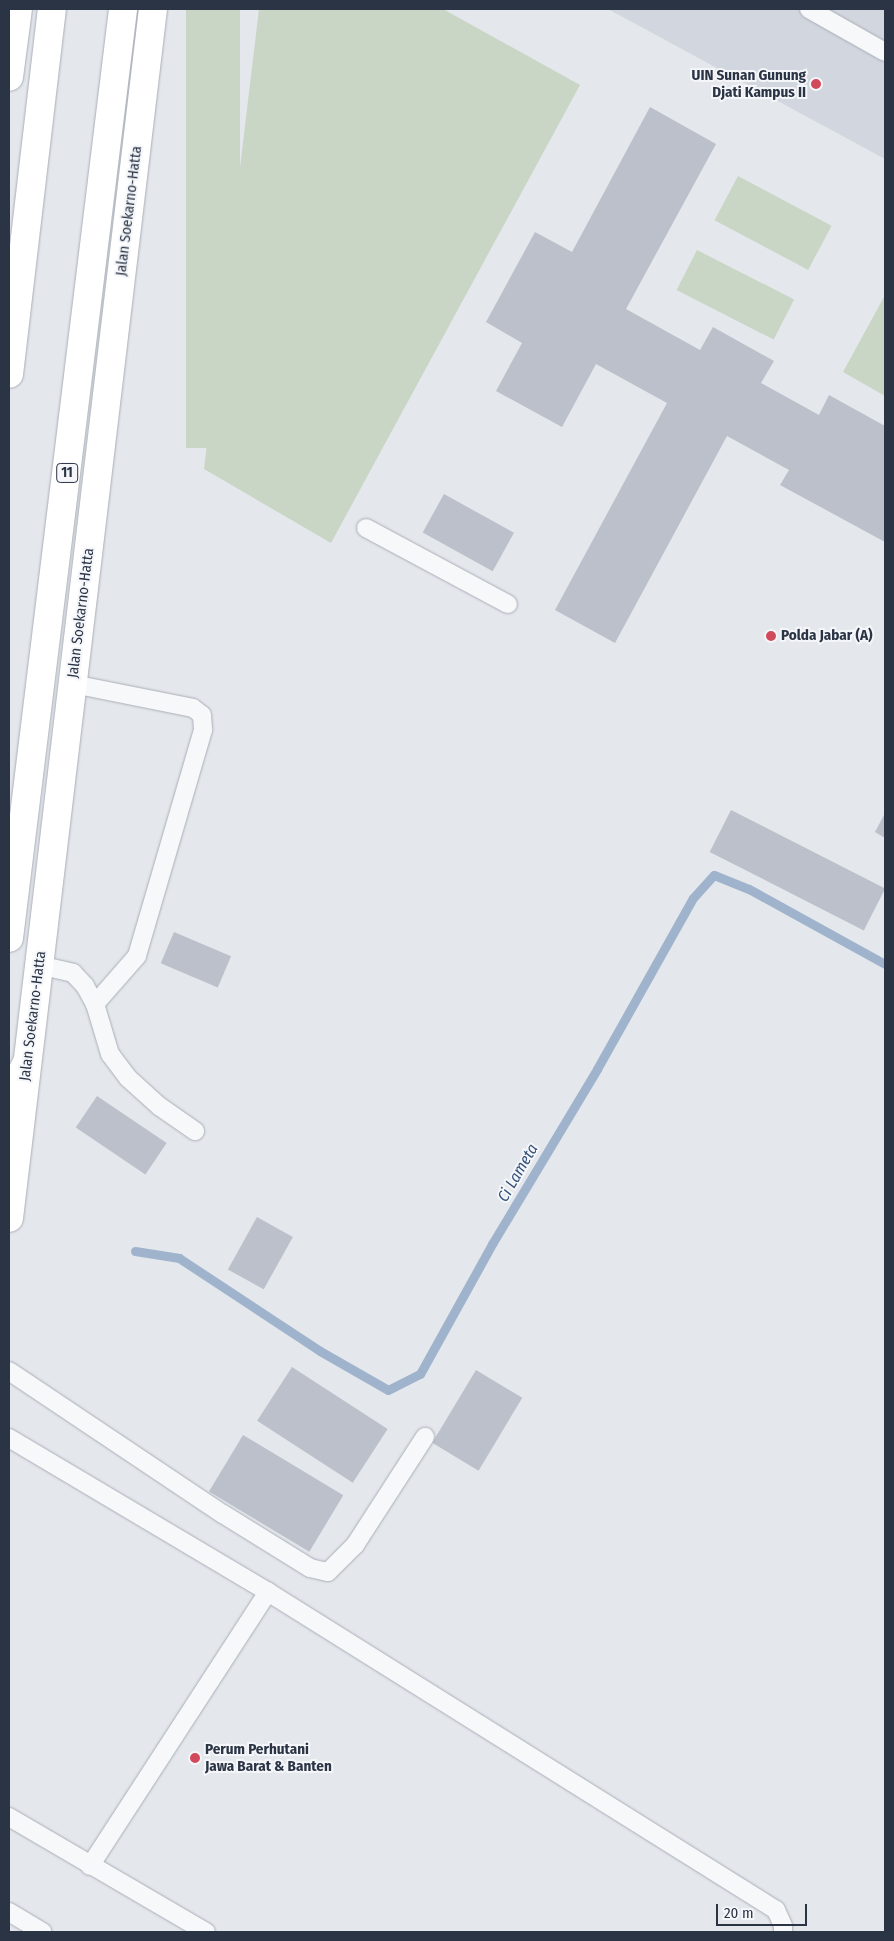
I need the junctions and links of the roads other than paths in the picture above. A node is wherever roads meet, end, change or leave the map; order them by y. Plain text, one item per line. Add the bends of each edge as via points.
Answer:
1 (18, 9) edge
2 (52, 9) edge
3 (123, 9) edge
4 (153, 9) edge
5 (809, 9) edge
6 (885, 52) edge
7 (9, 78) edge
8 (9, 374) edge
9 (366, 528) dead end
10 (508, 604) dead end
11 (73, 684) junction
12 (9, 938) edge
13 (39, 965) junction
14 (95, 1004) junction
15 (27, 1062) junction
16 (9, 1098) edge
17 (196, 1131) dead end
18 (9, 1218) edge
19 (9, 1371) edge
20 (424, 1437) dead end
21 (9, 1438) edge
22 (268, 1592) junction
23 (9, 1817) edge
24 (90, 1866) junction
25 (9, 1912) edge
26 (42, 1932) edge
27 (206, 1932) edge
28 (783, 1932) edge

1 - 7 main road
2 - 8 main road
3 - 12 main road, Jalan Soekarno-Hatta / 11
4 - 11 main road, Jalan Soekarno-Hatta
5 - 6 lane
9 - 10 lane
11 - 13 main road, Jalan Soekarno-Hatta
11 - 14 lane via 193,708 202,715 203,730 137,956
13 - 14 lane via 73,973
13 - 15 main road, Jalan Soekarno-Hatta
14 - 17 lane via 110,1054 128,1078 159,1106
15 - 16 main road
15 - 18 main road, Jalan Soekarno-Hatta
19 - 20 lane via 231,1519 310,1568 328,1572 356,1545
21 - 22 lane
22 - 24 lane
22 - 28 lane via 776,1910
23 - 24 lane
24 - 27 lane
25 - 26 lane

